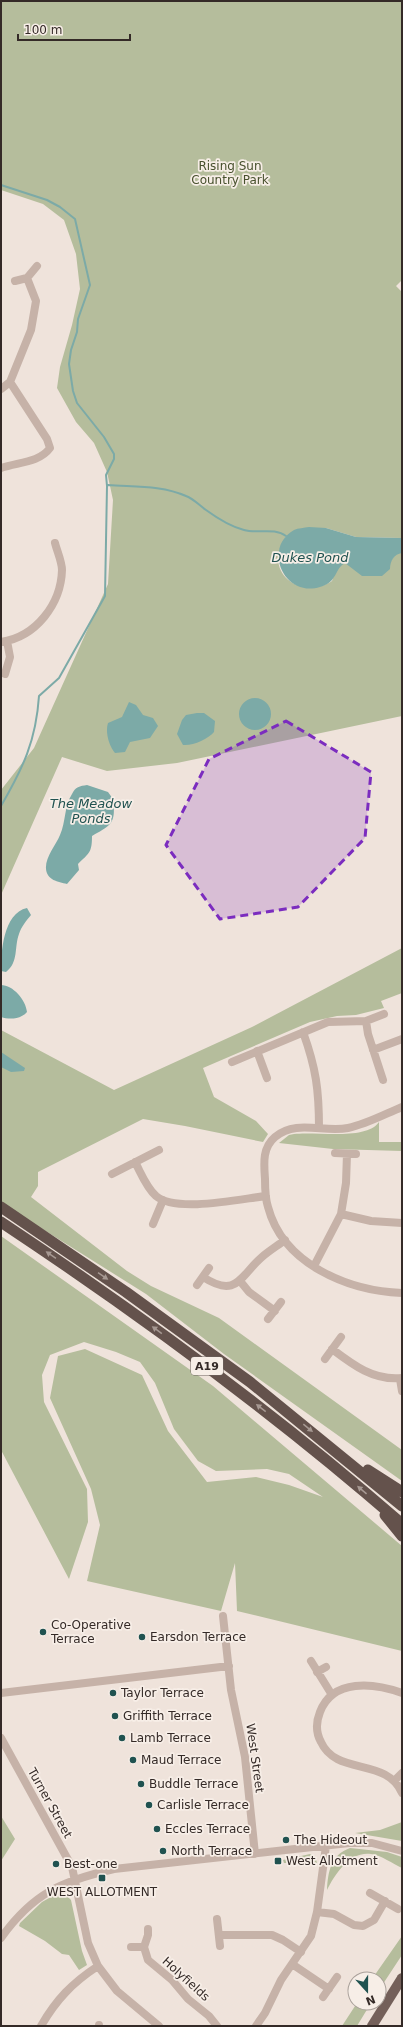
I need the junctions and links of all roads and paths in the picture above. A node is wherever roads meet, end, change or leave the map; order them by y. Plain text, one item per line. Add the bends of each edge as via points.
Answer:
1 (37, 266) dead end
2 (27, 278) junction
3 (15, 281) dead end
4 (10, 382) junction
5 (1, 389) edge
6 (1, 468) edge
7 (55, 543) dead end
8 (4, 642) edge
9 (6, 674) dead end
10 (384, 1014) dead end
11 (366, 1021) junction
12 (303, 1032) junction
13 (402, 1039) edge
14 (373, 1050) junction
15 (257, 1051) junction
16 (232, 1062) dead end
17 (267, 1078) dead end
18 (383, 1080) dead end
19 (402, 1107) edge
20 (319, 1128) junction
21 (159, 1150) dead end
22 (335, 1153) dead end
23 (347, 1154) junction
24 (356, 1154) dead end
25 (136, 1162) junction
26 (112, 1174) dead end
27 (266, 1196) junction
28 (163, 1200) junction
29 (1, 1207) edge
30 (341, 1214) junction
31 (1, 1222) edge
32 (402, 1223) edge
33 (152, 1224) dead end
34 (285, 1240) junction
35 (314, 1266) junction
36 (209, 1268) dead end
37 (203, 1277) junction
38 (240, 1281) junction
39 (197, 1285) dead end
40 (402, 1293) edge
41 (281, 1302) dead end
42 (275, 1311) junction
43 (268, 1319) dead end
44 (341, 1337) dead end
45 (332, 1349) junction
46 (324, 1359) dead end
47 (401, 1378) edge
48 (402, 1391) edge
49 (337, 1451) junction
50 (402, 1492) edge
51 (377, 1502) junction
52 (402, 1506) edge
53 (402, 1524) edge
54 (402, 1536) edge
55 (223, 1616) dead end
56 (311, 1661) dead end
57 (228, 1666) junction
58 (326, 1667) dead end
59 (317, 1672) junction
60 (1, 1693) edge
61 (402, 1693) edge
62 (332, 1695) junction
63 (1, 1738) edge
64 (402, 1773) edge
65 (394, 1782) junction
66 (402, 1793) edge
67 (326, 1846) junction
68 (402, 1851) edge
69 (255, 1854) junction
70 (75, 1881) junction
71 (370, 1893) dead end
72 (385, 1902) junction
73 (398, 1909) dead end
74 (317, 1912) junction
75 (217, 1919) dead end
76 (148, 1929) dead end
77 (220, 1935) junction
78 (1, 1938) edge
79 (220, 1946) dead end
80 (131, 1947) dead end
81 (144, 1948) junction
82 (300, 1952) junction
83 (292, 1964) junction
84 (98, 1966) junction
85 (336, 1977) dead end
86 (402, 1978) edge
87 (329, 1989) junction
88 (323, 1997) dead end
89 (260, 2025) edge
90 (41, 2026) edge
91 (159, 2026) edge
92 (217, 2026) edge
93 (372, 2026) edge

1 - 2 street
2 - 3 street
2 - 4 street via 36,301 31,330
4 - 5 street
4 - 6 street via 47,439 50,448 45,456
7 - 8 street via 62,569 59,590 51,610 26,633
8 - 9 street via 10,657
10 - 11 street
11 - 12 street via 328,1022
11 - 14 street
12 - 15 street
12 - 20 street via 317,1078
13 - 14 street
14 - 18 street
15 - 16 street
15 - 17 street
19 - 20 street via 354,1126 338,1129
20 - 27 street via 297,1127 273,1138 265,1152
21 - 25 street
22 - 23 street
23 - 24 street
23 - 30 street
25 - 26 street
25 - 28 street via 152,1192
27 - 28 street via 192,1204
27 - 34 street via 273,1221
28 - 33 street
29 -> 49 highway, A19 via 126,1292 237,1373
30 - 32 street via 371,1221
30 - 35 street
51 -> 31 highway, A19 via 298,1436 139,1316
34 - 35 street
34 - 38 street via 261,1257
35 - 40 street via 350,1284
36 - 37 street
37 - 38 street via 223,1286
37 - 39 street
38 - 42 street via 249,1292
41 - 42 street
42 - 43 street
44 - 45 street
45 - 46 street
45 - 47 street via 368,1373 384,1378
47 - 48 street
49 - 50 highway
49 - 52 highway, A19
51 - 53 highway, A19
51 - 54 highway
55 - 57 street, West Street
56 - 59 street
57 - 60 street
57 - 69 street, West Street via 244,1757
58 - 59 street
59 - 62 street
61 - 62 street via 386,1687 361,1685
62 - 65 street via 323,1705 317,1723 318,1737 325,1750 340,1761 379,1772
63 - 70 street, Turner Street via 72,1867
64 - 65 street
65 - 66 street
67 - 68 street via 359,1842
67 - 69 street
67 - 74 street
69 - 70 street via 114,1869
70 - 78 street via 55,1887 40,1897 16,1919
70 - 84 street via 88,1943
71 - 72 street
72 - 73 street
72 - 74 street via 374,1920 363,1926 354,1925 334,1914
74 - 82 street via 311,1936
75 - 77 street
76 - 81 street
77 - 79 street
77 - 82 street via 272,1935
80 - 81 street
81 - 92 street, Holyfields via 148,1960 172,1980
82 - 83 street
83 - 87 street
83 - 89 street via 281,1980
84 - 90 street via 63,1993
84 - 91 street via 117,1991
85 - 87 street
86 - 93 main road
87 - 88 street

